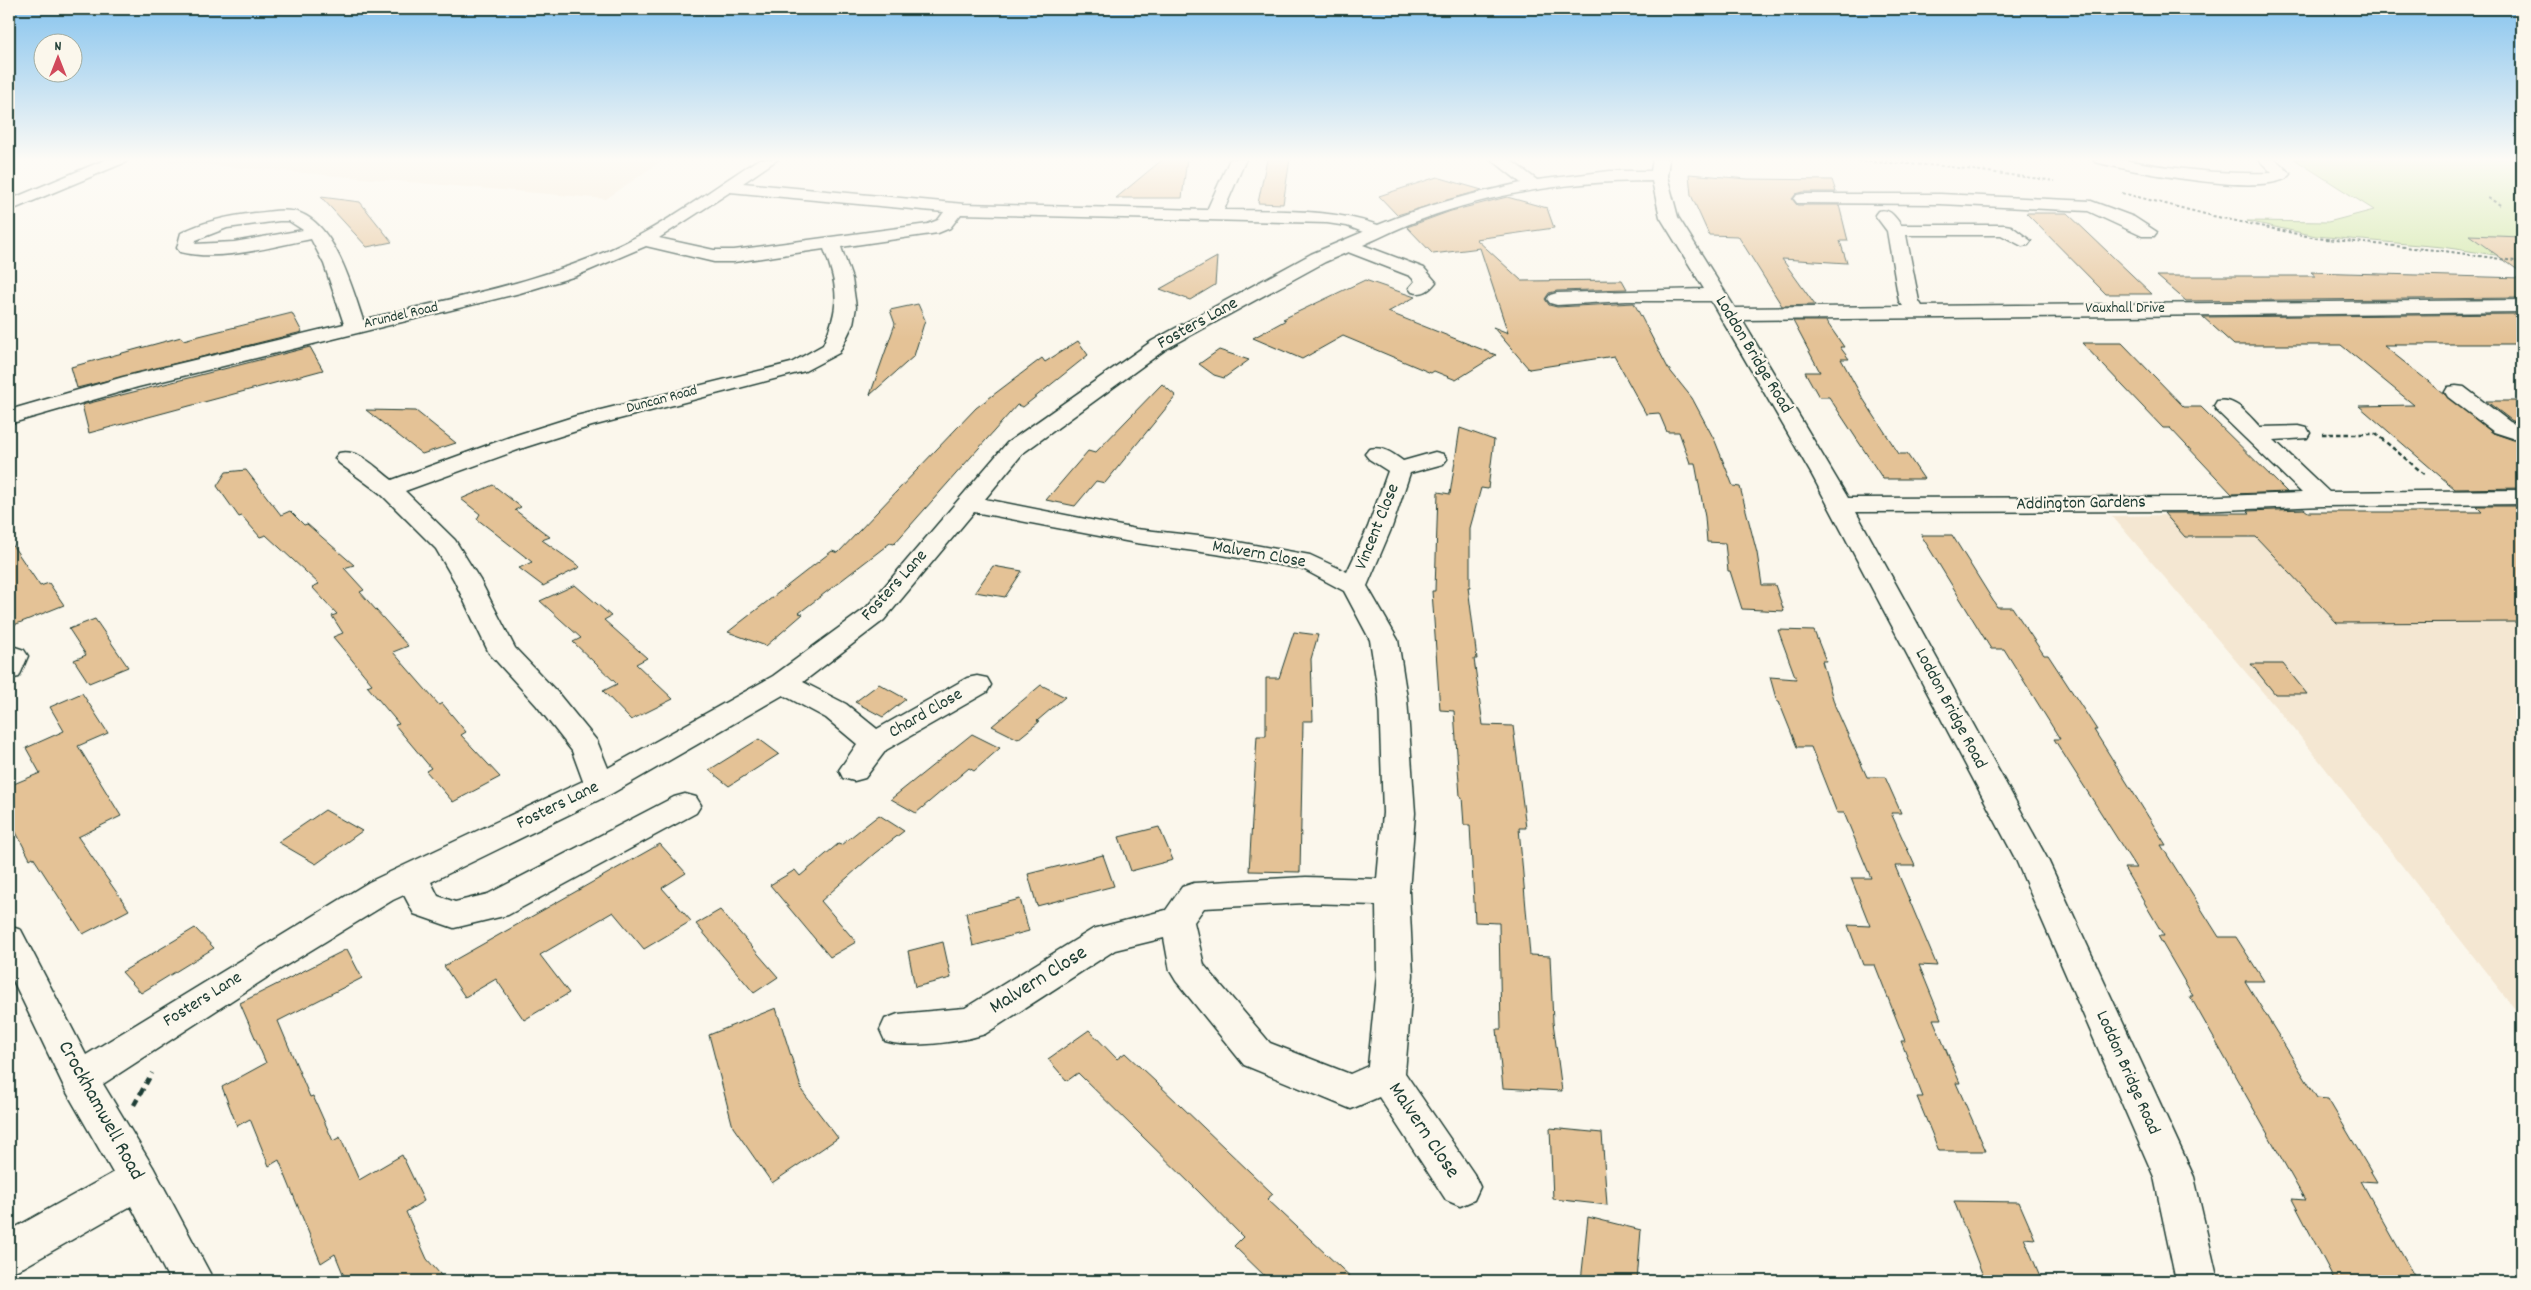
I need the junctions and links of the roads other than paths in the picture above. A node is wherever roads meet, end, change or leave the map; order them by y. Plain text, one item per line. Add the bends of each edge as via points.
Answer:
1 (259, 219) edge
2 (300, 219) edge
3 (677, 219) edge
4 (948, 219) edge
5 (1336, 219) edge
6 (1410, 219) edge
7 (1670, 219) edge
8 (1887, 219) edge
9 (2002, 219) edge
10 (2128, 219) edge
11 (2147, 226) dead end
12 (1896, 230) junction
13 (2005, 230) junction
14 (1378, 231) junction
15 (316, 233) junction
16 (644, 240) junction
17 (2022, 241) dead end
18 (831, 244) junction
19 (1347, 245) junction
20 (1419, 288) dead end
21 (1557, 299) dead end
22 (1722, 304) junction
23 (2522, 306) edge
24 (1916, 311) junction
25 (355, 327) junction
26 (2456, 392) dead end
27 (2224, 406) dead end
28 (9, 417) edge
29 (2299, 433) road end
30 (2255, 434) junction
31 (2522, 434) edge
32 (1377, 454) dead end
33 (347, 458) dead end
34 (1435, 459) dead end
35 (1400, 469) junction
36 (389, 489) junction
37 (2522, 497) edge
38 (2323, 499) junction
39 (967, 503) junction
40 (1840, 505) junction
41 (1354, 586) junction
42 (9, 654) edge
43 (9, 670) edge
44 (783, 683) junction
45 (977, 685) dead end
46 (875, 743) junction
47 (854, 770) dead end
48 (600, 786) junction
49 (685, 805) dead end
50 (412, 877) junction
51 (1392, 892) junction
52 (1177, 921) junction
53 (9, 940) edge
54 (898, 1030) dead end
55 (1386, 1076) junction
56 (79, 1079) junction
57 (139, 1180) junction
58 (1460, 1186) dead end
59 (9, 1253) edge
60 (192, 1281) edge
61 (2197, 1281) edge

1 - 15 street via 202,228 187,238 186,248 202,251 230,248
2 - 15 street
3 - 16 street, Arundel Road
4 - 18 street via 932,229
5 - 14 street
6 - 14 street, Fosters Lane
7 - 22 street, Loddon Bridge Road
8 - 12 street
9 - 13 street
10 - 11 street
12 - 13 street
12 - 24 street via 1909,302
13 - 17 street
14 - 19 street, Fosters Lane
15 - 25 street via 336,269
16 - 18 street via 714,256
16 - 25 street, Arundel Road via 569,272
18 - 36 street, Duncan Road via 842,270 845,294 845,316 832,349 798,366 584,421
19 - 20 street via 1417,272 1426,282
19 - 39 street, Fosters Lane via 1159,345 1015,448
21 - 22 street, Vauxhall Drive via 1625,297
22 - 24 street, Vauxhall Drive
22 - 40 street, Loddon Bridge Road
23 - 24 street, Vauxhall Drive
25 - 28 street, Arundel Road via 131,382
26 - 31 street via 2502,427
27 - 30 street
29 - 30 street
30 - 38 street
32 - 35 street, Vincent Close
33 - 36 street
34 - 35 street, Vincent Close
35 - 41 street, Vincent Close via 1380,527
36 - 48 street via 446,545 503,653 547,699 586,748
37 - 38 street, Addington Gardens
38 - 40 street, Addington Gardens via 2195,504
39 - 41 street, Malvern Close via 1136,536 1310,563
39 - 44 street, Fosters Lane via 875,614
40 - 61 street, Loddon Bridge Road via 2032,860 2174,1177
41 - 51 street, Malvern Close via 1384,640 1393,698 1399,813
42 - 43 street via 14,656
44 - 46 street, Chard Close via 836,711
44 - 48 street, Fosters Lane
45 - 46 street, Chard Close
46 - 47 street, Chard Close
48 - 50 street, Fosters Lane
49 - 50 street via 496,906 454,915 426,905
50 - 56 street, Fosters Lane via 265,961
51 - 52 street via 1306,890 1194,896
51 - 55 street, Malvern Close via 1395,975
52 - 54 street, Malvern Close via 1105,939 972,1023
52 - 55 street, Malvern Close via 1188,972 1257,1054 1352,1092
53 - 56 street, Crockhamwell Road
55 - 58 street, Malvern Close
56 - 57 street, Crockhamwell Road
57 - 59 street
57 - 60 street, Crockhamwell Road

